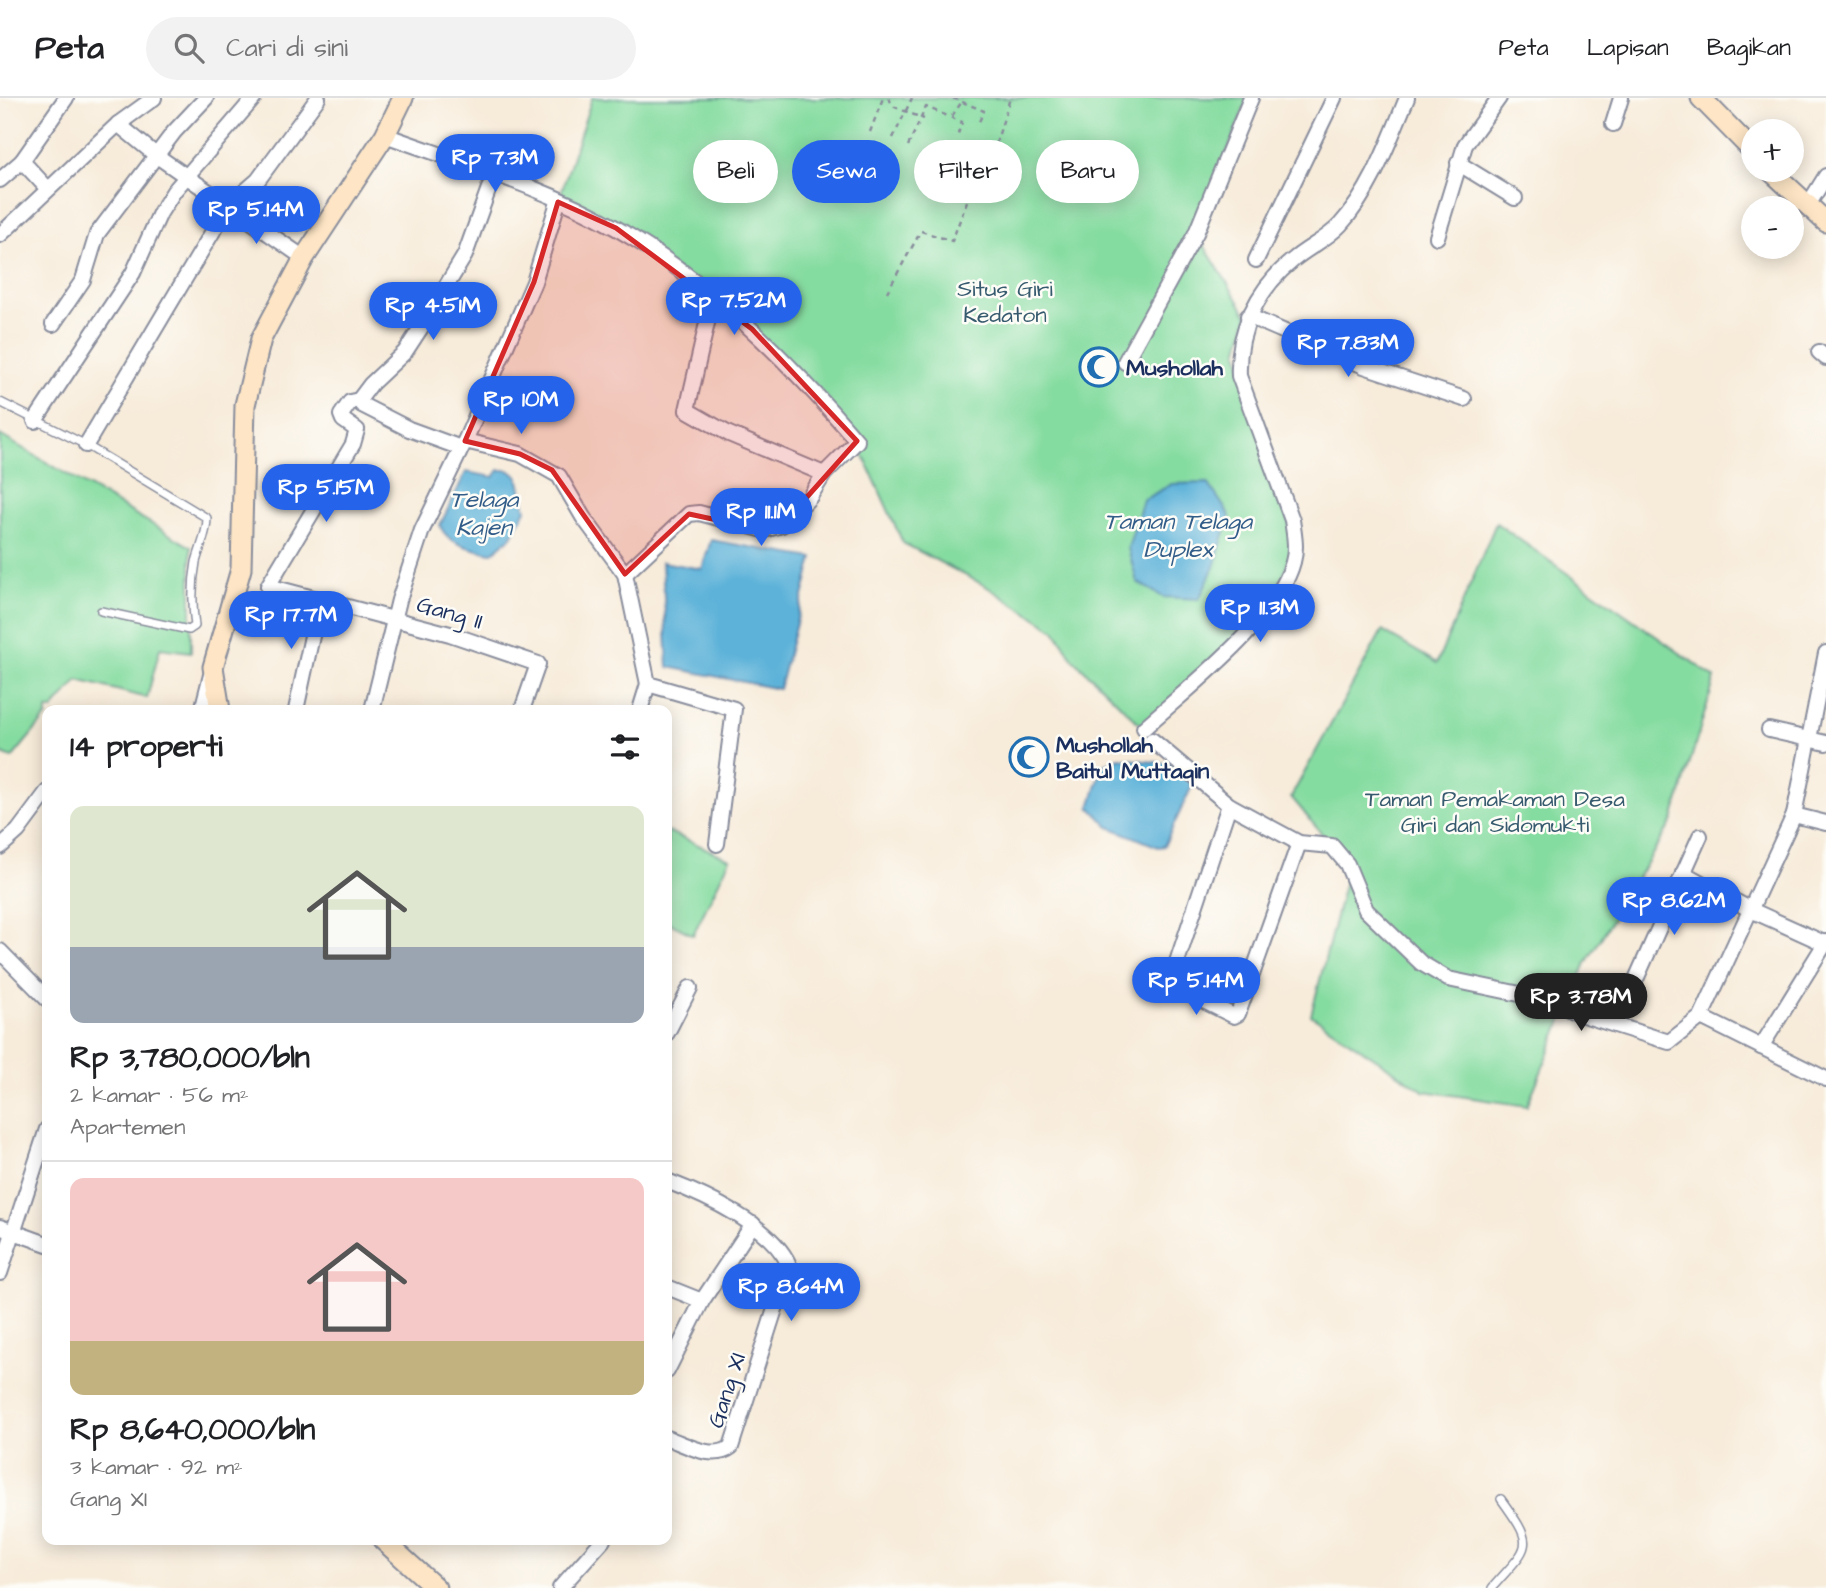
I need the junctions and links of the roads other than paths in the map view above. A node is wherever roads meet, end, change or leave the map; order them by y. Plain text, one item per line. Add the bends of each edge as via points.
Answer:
1 (66, 98) edge
2 (154, 98) edge
3 (206, 98) edge
4 (254, 98) edge
5 (318, 98) edge
6 (403, 98) edge
7 (1251, 98) edge
8 (1334, 98) edge
9 (1407, 98) edge
10 (1499, 98) edge
11 (1621, 98) edge
12 (1710, 101) edge
13 (118, 124) junction
14 (1613, 124) dead end
15 (385, 135) junction
16 (1741, 137) edge
17 (157, 156) junction
18 (22, 161) junction
19 (1458, 163) junction
20 (188, 176) junction
21 (1826, 176) edge
22 (0, 180) edge
23 (1783, 182) edge
24 (47, 188) junction
25 (489, 188) dead end
26 (1515, 198) dead end
27 (558, 202) junction
28 (1808, 205) junction
29 (228, 206) junction
30 (1826, 222) edge
31 (0, 235) edge
32 (1437, 237) dead end
33 (304, 258) junction
34 (1255, 260) dead end
35 (713, 297) junction
36 (1248, 316) junction
37 (53, 324) dead end
38 (1125, 362) dead end
39 (1464, 399) dead end
40 (359, 400) junction
41 (0, 402) edge
42 (35, 421) junction
43 (86, 445) junction
44 (463, 445) junction
45 (824, 474) junction
46 (625, 574) junction
47 (320, 599) junction
48 (102, 611) dead end
49 (394, 620) junction
50 (1826, 653) edge
51 (213, 667) junction
52 (648, 684) junction
53 (203, 705) edge
54 (219, 705) edge
55 (297, 705) edge
56 (373, 705) edge
57 (524, 705) edge
58 (642, 705) edge
59 (1769, 730) dead end
60 (1809, 739) junction
61 (1826, 743) edge
62 (42, 799) edge
63 (1229, 805) junction
64 (1794, 815) junction
65 (1826, 823) edge
66 (1700, 836) dead end
67 (1299, 843) junction
68 (717, 844) dead end
69 (0, 848) edge
70 (1683, 873) junction
71 (1751, 909) junction
72 (1826, 943) edge
73 (0, 951) edge
74 (690, 988) dead end
75 (42, 994) edge
76 (1702, 1017) junction
77 (672, 1023) edge
78 (1616, 1024) junction
79 (1761, 1047) junction
80 (1826, 1079) edge
81 (42, 1141) edge
82 (672, 1183) edge
83 (754, 1224) junction
84 (6, 1230) edge
85 (42, 1242) edge
86 (0, 1273) edge
87 (672, 1289) edge
88 (702, 1301) junction
89 (672, 1361) edge
90 (672, 1440) edge
91 (1501, 1499) dead end
92 (389, 1545) edge
93 (599, 1545) edge
94 (436, 1588) edge
95 (560, 1588) edge
96 (1492, 1588) edge

1 - 18 street
2 - 13 street
3 - 17 street
4 - 20 street
5 - 29 street via 258,180
6 - 15 main road
7 - 38 street via 1196,233
8 - 34 street
9 - 36 street via 1362,194 1339,226 1292,261 1268,285
10 - 19 street via 1465,145
11 - 14 street
12 - 16 main road
13 - 17 street
13 - 24 street
15 - 27 street
15 - 33 main road
17 - 20 street
17 - 37 street via 97,234 83,280
18 - 22 street
18 - 24 street
19 - 26 street
19 - 32 street
20 - 29 street
20 - 42 street via 160,213 133,273
21 - 28 street
23 - 28 main road
24 - 31 street
25 - 40 street via 465,255 422,326 405,352
27 - 35 street via 616,228
27 - 44 street via 534,282
28 - 30 main road
29 - 33 street
29 - 43 street
33 - 51 main road via 261,340 245,405 241,569
35 - 45 street via 816,392 857,441
35 - 45 street via 687,410 729,434
36 - 39 street via 1364,366
36 - 63 street via 1238,351 1239,376 1292,520 1293,562 1280,594 1148,734
40 - 44 street via 384,418
40 - 47 street, Gang II via 350,402 341,415 357,430 353,444 268,586
41 - 42 lane
42 - 43 lane
43 - 48 lane via 207,518 196,564 195,626 189,630
44 - 46 street via 520,454 552,470
44 - 49 street via 422,530
45 - 46 street via 809,498 782,525 764,530 689,514
46 - 52 street
47 - 49 street, Gang II
47 - 55 street
49 - 56 street
49 - 57 street, Gang II via 538,664
50 - 60 street
51 - 53 street
51 - 54 main road
52 - 58 street
52 - 68 street via 734,709
59 - 60 street
60 - 61 street
60 - 64 street
62 - 69 street
63 - 67 street
63 - 67 street via 1172,986 1238,1014
64 - 65 street
64 - 71 street
66 - 70 street
67 - 78 street via 1332,846 1347,864 1366,910 1388,934 1448,979 1552,1001
70 - 71 street
70 - 78 street
71 - 72 street
71 - 76 street
72 - 79 street
73 - 75 street
74 - 77 street
76 - 78 street via 1669,1042
76 - 79 street
79 - 80 street
81 - 84 street
82 - 83 street, Gang XI
83 - 88 street
83 - 90 street, Gang XI via 784,1253 789,1265 731,1447 723,1454 713,1453
84 - 85 street
84 - 86 street
87 - 88 street
88 - 89 street
91 - 96 lane via 1525,1532 1524,1550
92 - 94 main road
93 - 95 street

